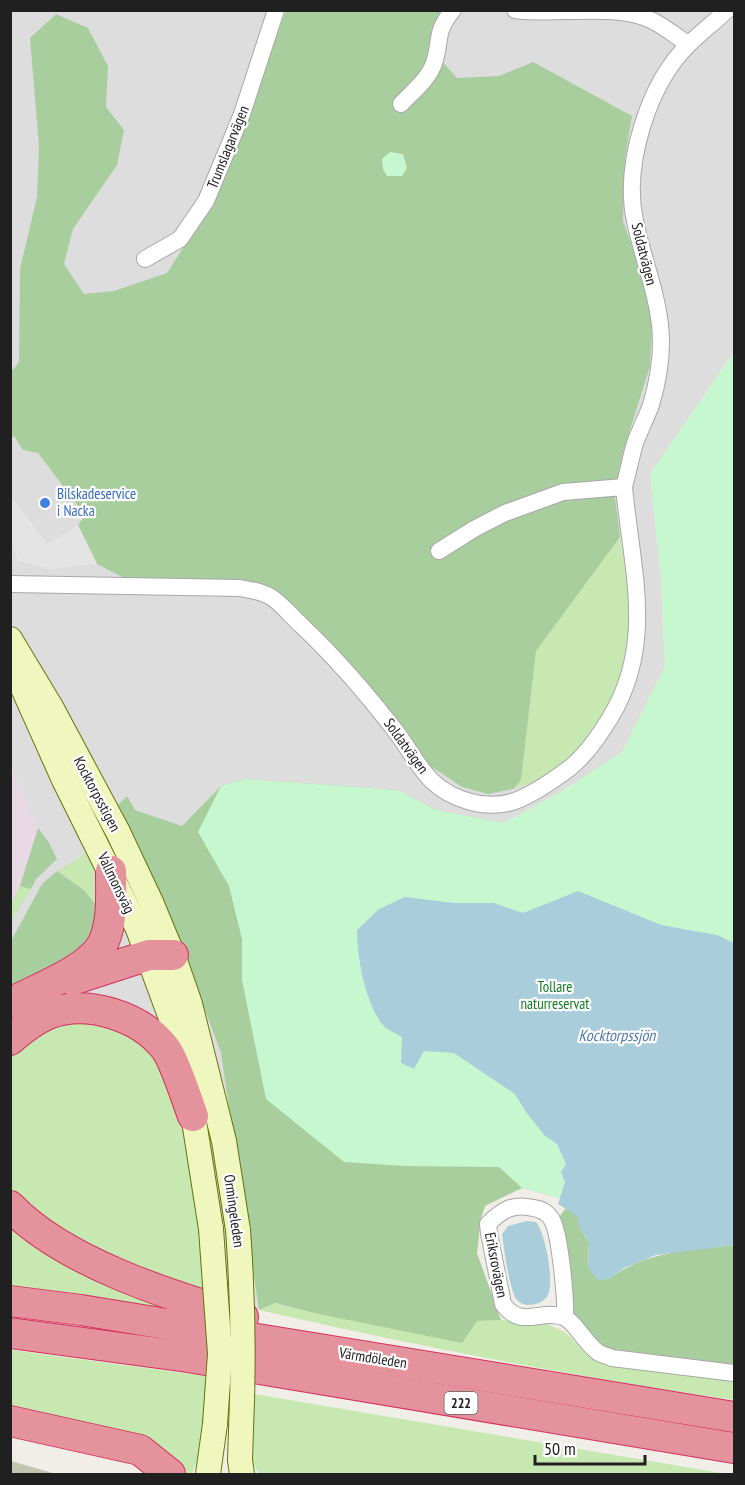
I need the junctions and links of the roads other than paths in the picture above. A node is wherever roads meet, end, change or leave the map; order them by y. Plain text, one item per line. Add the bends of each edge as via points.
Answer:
1 (276, 10) edge
2 (453, 10) edge
3 (515, 10) edge
4 (727, 10) edge
5 (688, 44) junction
6 (401, 104) dead end
7 (145, 259) dead end
8 (624, 487) junction
9 (440, 551) dead end
10 (10, 584) edge
11 (10, 639) edge
12 (10, 660) edge
13 (111, 871) junction
14 (158, 960) junction
15 (18, 999) edge
16 (48, 1014) junction
17 (10, 1040) edge
18 (193, 1116) junction
19 (10, 1206) edge
20 (10, 1301) edge
21 (565, 1317) junction
22 (10, 1333) edge
23 (438, 1368) junction
24 (735, 1373) edge
25 (735, 1417) edge
26 (10, 1421) edge
27 (735, 1448) edge
28 (170, 1474) edge
29 (208, 1474) edge
30 (242, 1474) edge

1 - 7 street, Trumslagarvägen via 242,114 206,201 180,239
2 - 6 street via 440,28 434,65
3 - 5 street via 620,12 652,20
4 - 5 street, Soldatvägen
5 - 8 street, Soldatvägen via 655,93 643,123 632,177 634,220 662,341 651,403
8 - 9 street via 562,492 505,513
8 - 10 street, Soldatvägen via 638,594 633,665 624,692 581,759 558,777 512,802 472,802 448,793 432,781 371,699 328,651 271,597 258,591
11 - 14 main road, Kocktorpsstigen via 51,707 151,902
12 - 13 main road, Vallmonsväg via 64,780
13 - 14 main road, Vallmonsväg
13 - 15 highway via 104,942 94,956
14 - 15 highway
14 - 16 highway
14 - 18 main road, Vallmonsväg via 186,1070
14 - 30 main road, Ormingeleden, bridge via 190,1004 224,1141 242,1287
16 - 17 highway
16 - 18 highway via 98,1010 126,1017 149,1031 167,1049
18 - 29 main road, Ormingeleden, bridge via 211,1229 220,1354
19 - 23 highway via 71,1250 201,1305
20 - 23 highway, Värmdöleden / 222
21 - 21 street, Eriksrovägen via 564,1280 554,1222 537,1208 521,1205 501,1211 488,1224 503,1304 508,1311 525,1317
21 - 24 street via 599,1352 612,1358
22 - 27 highway, Värmdöleden / 222 via 199,1359
23 - 25 highway, Värmdöleden / 222
26 - 28 highway via 140,1450

